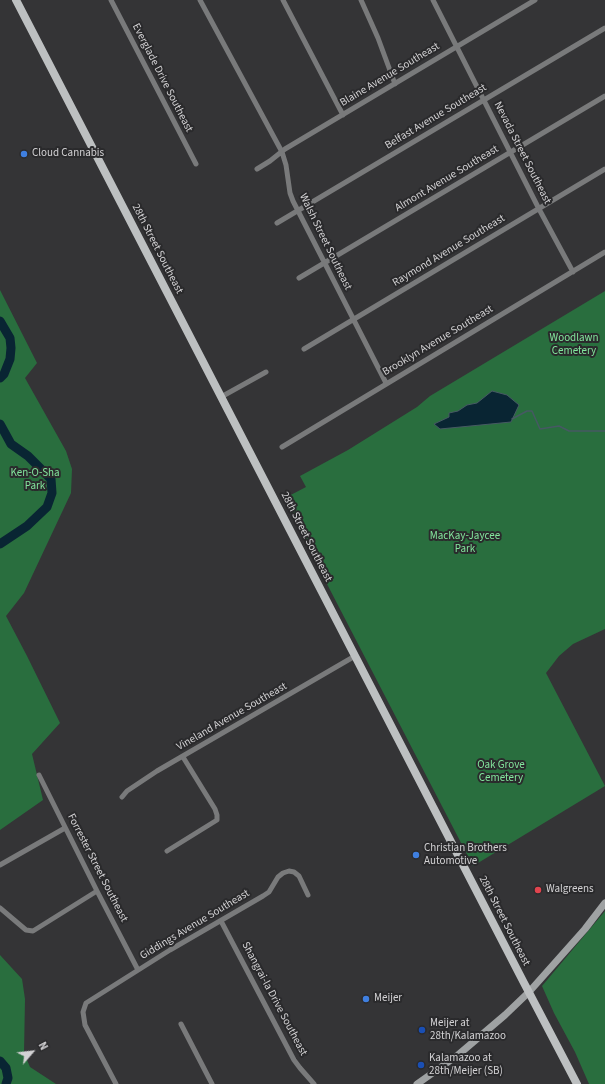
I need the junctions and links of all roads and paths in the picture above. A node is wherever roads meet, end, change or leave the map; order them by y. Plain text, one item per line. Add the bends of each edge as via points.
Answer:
1 (16, 0) edge
2 (111, 0) edge
3 (200, 0) edge
4 (282, 0) edge
5 (362, 0) edge
6 (433, 0) edge
7 (535, 0) edge
8 (605, 28) edge
9 (457, 47) junction
10 (395, 84) junction
11 (605, 96) edge
12 (484, 100) junction
13 (343, 115) junction
14 (282, 152) junction
15 (511, 152) junction
16 (196, 164) dead end
17 (605, 169) edge
18 (257, 170) dead end
19 (539, 209) junction
20 (297, 211) junction
21 (277, 223) dead end
22 (605, 252) edge
23 (325, 263) junction
24 (573, 272) junction
25 (300, 278) dead end
26 (353, 320) junction
27 (304, 349) dead end
28 (266, 372) dead end
29 (386, 383) junction
30 (221, 396) junction
31 (282, 447) dead end
32 (355, 656) junction
33 (183, 757) junction
34 (39, 775) dead end
35 (122, 797) dead end
36 (65, 828) junction
37 (167, 851) dead end
38 (0, 865) edge
39 (97, 891) junction
40 (308, 895) dead end
41 (605, 903) edge
42 (0, 908) edge
43 (221, 921) junction
44 (138, 970) junction
45 (529, 992) junction
46 (181, 1024) dead end
47 (116, 1084) edge
48 (212, 1084) edge
49 (314, 1084) edge
50 (417, 1084) edge
51 (577, 1084) edge

1 - 30 main road, 28th Street Southeast
2 - 16 street, Everglade Drive Southeast
3 - 14 street, Walsh Street Southeast
4 - 13 street
5 - 10 street
6 - 9 street, Nevada Street Southeast
7 - 9 street, Blaine Avenue Southeast
8 - 12 street, Belfast Avenue Southeast
9 - 10 street, Blaine Avenue Southeast
9 - 12 street, Nevada Street Southeast
10 - 13 street, Blaine Avenue Southeast
11 - 15 street, Almont Avenue Southeast
12 - 15 street, Nevada Street Southeast
12 - 20 street, Belfast Avenue Southeast
13 - 14 street, Blaine Avenue Southeast
14 - 18 street, Blaine Avenue Southeast
14 - 20 street, Walsh Street Southeast via 290,193
15 - 19 street, Nevada Street Southeast
15 - 23 street, Almont Avenue Southeast
17 - 19 street, Raymond Avenue Southeast
19 - 24 street, Nevada Street Southeast
19 - 26 street, Raymond Avenue Southeast
20 - 21 street, Belfast Avenue Southeast
20 - 23 street, Walsh Street Southeast
22 - 24 street, Brooklyn Avenue Southeast
23 - 25 street, Almont Avenue Southeast
23 - 26 street, Walsh Street Southeast
24 - 29 street, Brooklyn Avenue Southeast
26 - 27 street, Raymond Avenue Southeast
26 - 29 street, Walsh Street Southeast
28 - 30 street
29 - 31 street, Brooklyn Avenue Southeast
30 - 32 main road, 28th Street Southeast
32 - 33 street, Vineland Avenue Southeast
32 - 45 main road, 28th Street Southeast
33 - 35 street, Vineland Avenue Southeast via 127,790
33 - 37 street via 215,809 217,820
34 - 36 street, Forrester Street Southeast
36 - 38 street
36 - 39 street, Forrester Street Southeast
39 - 42 street via 33,931 26,930
39 - 44 street, Forrester Street Southeast
40 - 43 street, Giddings Avenue Southeast via 299,876 289,871 278,877 269,892
41 - 45 main road via 585,930
43 - 44 street, Giddings Avenue Southeast
43 - 49 street, Shangrai-la Drive Southeast via 294,1060
44 - 47 street, Giddings Avenue Southeast via 86,1003 83,1012 85,1025
45 - 50 main road via 458,1055
45 - 51 main road, 28th Street Southeast
46 - 48 street

